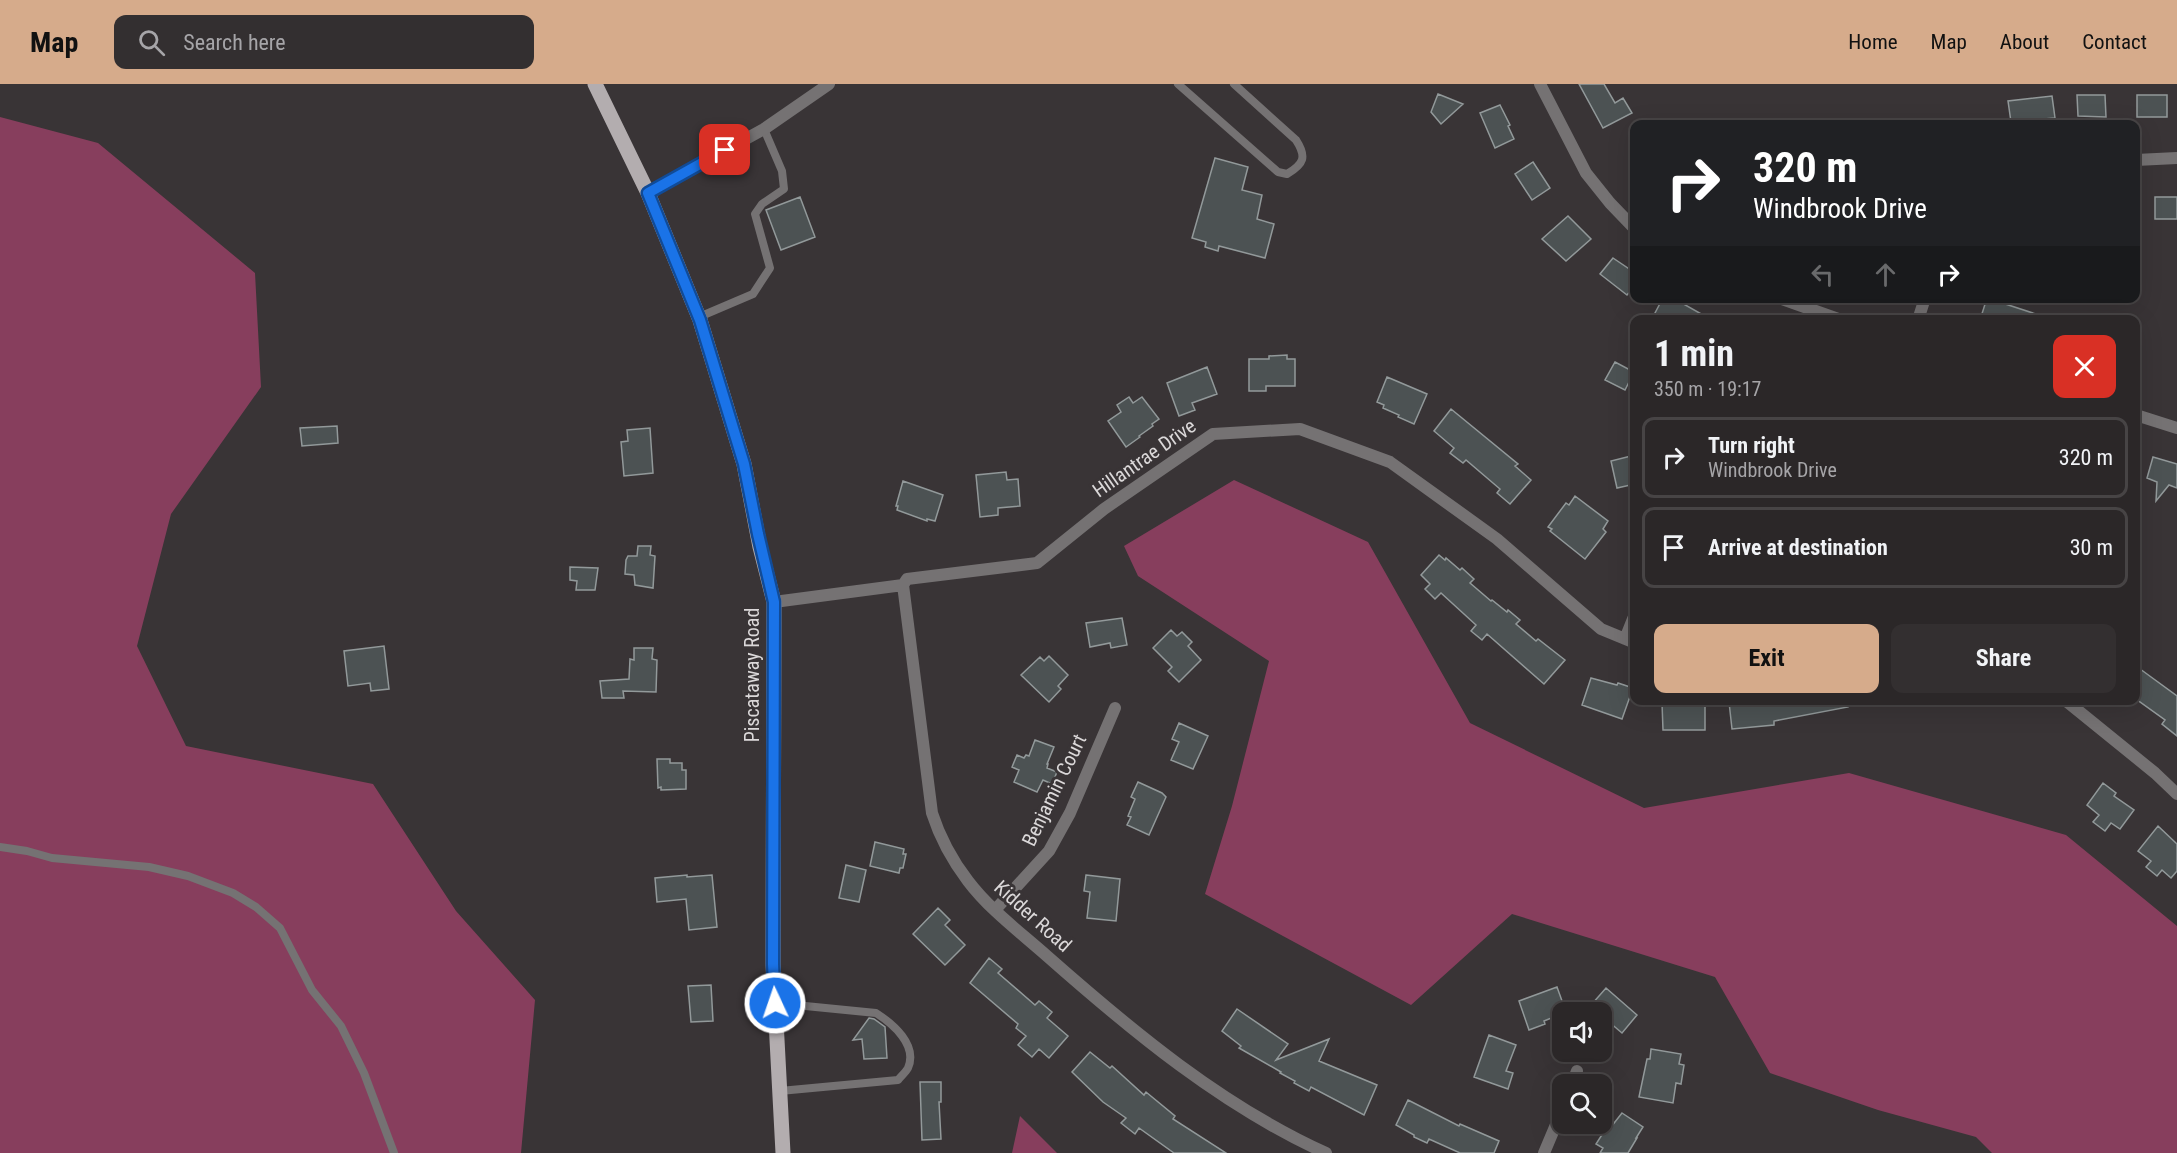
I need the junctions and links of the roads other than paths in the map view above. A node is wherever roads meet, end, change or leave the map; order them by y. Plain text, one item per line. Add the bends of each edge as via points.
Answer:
1 (595, 84) edge
2 (829, 84) edge
3 (1178, 84) edge
4 (1234, 84) edge
5 (1540, 84) edge
6 (764, 129) junction
7 (2177, 158) edge
8 (2140, 160) edge
9 (648, 193) junction
10 (1630, 224) edge
11 (1793, 303) edge
12 (1827, 315) edge
13 (699, 317) junction
14 (2140, 416) edge
15 (2177, 428) edge
16 (903, 585) junction
17 (774, 602) junction
18 (1630, 641) edge
19 (2071, 705) edge
20 (1115, 708) dead end
21 (2177, 794) edge
22 (0, 847) edge
23 (995, 910) junction
24 (775, 1003) junction
25 (1577, 1071) dead end
26 (1576, 1074) edge
27 (780, 1091) junction
28 (1552, 1134) edge
29 (394, 1153) edge
30 (783, 1153) edge
31 (1326, 1153) edge
32 (1544, 1153) edge

1 - 9 main road, Piscataway Road
2 - 6 street
3 - 4 lane via 1278,172 1287,174 1296,169 1303,159 1303,150 1296,140
5 - 10 street via 1586,173
6 - 9 street
6 - 13 lane via 782,171 784,189 762,204 755,214 770,268 753,294
7 - 8 street
9 - 13 main road, Piscataway Road
11 - 12 street
13 - 17 main road, Piscataway Road via 744,464
14 - 15 street
16 - 17 street, Hillantrae Drive
16 - 18 street, Hillantrae Drive via 907,579 1037,562 1104,509 1213,434 1300,429 1390,462 1497,539 1601,629
16 - 23 street, Kidder Road via 932,813 957,866
17 - 24 main road, Piscataway Road
19 - 21 street
20 - 23 street, Benjamin Court via 1070,813 1049,851
22 - 29 lane via 188,876 256,907 280,928 312,990 341,1026 364,1073
23 - 31 street, Kidder Road via 1110,1011 1180,1064 1260,1120
24 - 27 main road, Piscataway Road
24 - 27 lane via 876,1013 900,1032 910,1049 908,1068 898,1080
25 - 26 street
27 - 30 main road, Piscataway Road
28 - 32 street

